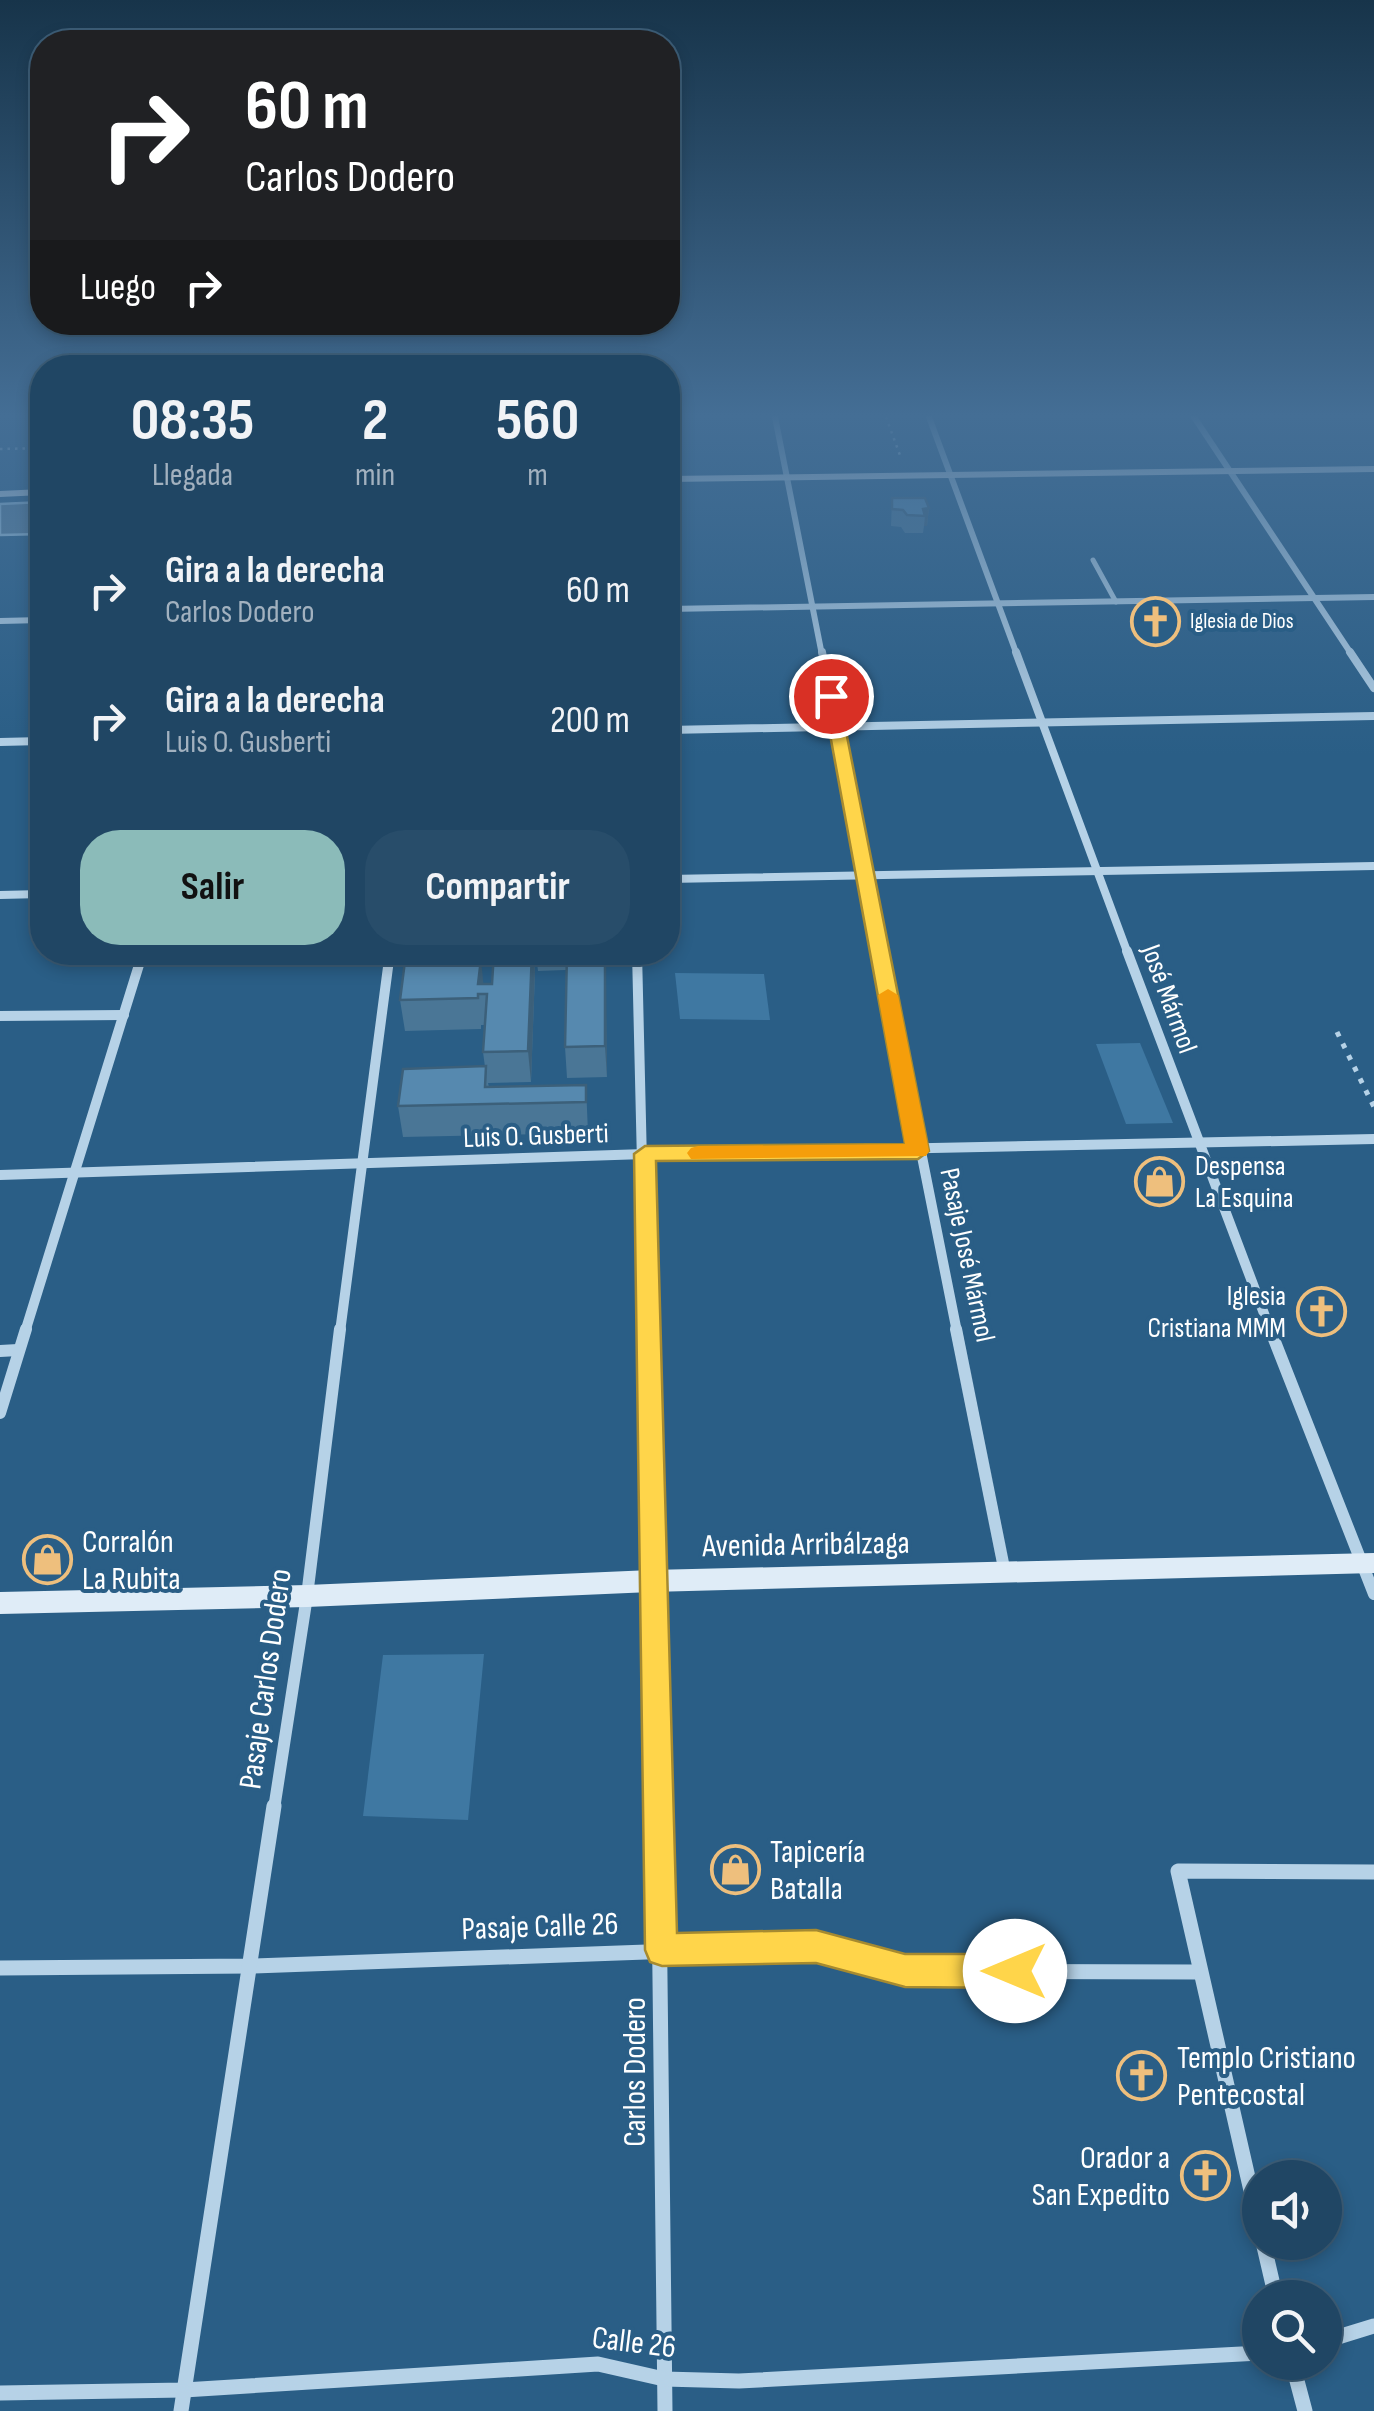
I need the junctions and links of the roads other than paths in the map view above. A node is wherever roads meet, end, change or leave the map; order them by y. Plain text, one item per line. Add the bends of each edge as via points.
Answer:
1 (797, 530) edge
2 (970, 530) edge
3 (1270, 530) edge
4 (1094, 560) dead end
5 (1374, 597) edge
6 (1317, 598) junction
7 (1116, 602) junction
8 (996, 604) junction
9 (813, 606) junction
10 (680, 609) edge
11 (30, 620) edge
12 (3, 621) edge
13 (0, 633) edge
14 (1374, 688) edge
15 (1374, 716) edge
16 (1044, 723) junction
17 (837, 726) junction
18 (680, 730) edge
19 (30, 741) edge
20 (0, 742) edge
21 (1374, 866) edge
22 (1098, 874) junction
23 (866, 877) junction
24 (680, 880) edge
25 (0, 894) edge
26 (30, 894) edge
27 (139, 965) edge
28 (388, 965) edge
29 (638, 965) edge
30 (0, 1016) edge
31 (124, 1016) junction
32 (1374, 1139) edge
33 (1198, 1144) junction
34 (918, 1151) junction
35 (645, 1154) junction
36 (360, 1165) junction
37 (74, 1174) junction
38 (0, 1175) edge
39 (18, 1350) junction
40 (0, 1351) edge
41 (0, 1413) edge
42 (1368, 1564) edge
43 (1004, 1573) junction
44 (652, 1580) junction
45 (1374, 1594) edge
46 (307, 1596) junction
47 (0, 1603) edge
48 (1374, 1872) edge
49 (662, 1950) junction
50 (251, 1966) junction
51 (0, 1968) edge
52 (1198, 1972) junction
53 (1243, 2160) edge
54 (1374, 2326) edge
55 (1342, 2335) edge
56 (1242, 2354) edge
57 (664, 2379) junction
58 (1297, 2380) edge
59 (184, 2390) junction
60 (0, 2393) edge
61 (181, 2411) edge
62 (665, 2411) edge
63 (1305, 2411) edge

1 - 9 street, Pasaje José Mármol
2 - 8 street, José Mármol
3 - 6 street
4 - 7 lane
5 - 6 street
6 - 7 street
6 - 14 street
7 - 8 street
8 - 9 street
8 - 16 street, José Mármol
9 - 10 street
9 - 17 street, Pasaje José Mármol
11 - 12 street
12 - 13 street
15 - 16 street
16 - 17 street
16 - 22 street, José Mármol
17 - 18 street
17 - 23 street, Pasaje José Mármol
19 - 20 street
21 - 22 street
22 - 23 street
22 - 33 street, José Mármol
23 - 24 street
23 - 34 street, Pasaje José Mármol
25 - 26 street
27 - 31 street
28 - 36 street, Pasaje Carlos Dodero
29 - 35 street, Carlos Dodero
30 - 31 street
31 - 37 street
32 - 33 street, Luis O. Gusberti
33 - 34 street, Luis O. Gusberti
33 - 42 street, José Mármol
34 - 35 street, Luis O. Gusberti
34 - 43 street, Pasaje José Mármol
35 - 36 street, Luis O. Gusberti
35 - 44 street, Carlos Dodero
36 - 37 street, Luis O. Gusberti
36 - 46 street, Pasaje Carlos Dodero
37 - 38 street, Luis O. Gusberti
37 - 39 street
39 - 40 street
39 - 41 street
42 - 43 street, Avenida Arribálzaga
42 - 45 street, José Mármol
43 - 44 street, Avenida Arribálzaga
44 - 46 street, Avenida Arribálzaga
44 - 49 street, Carlos Dodero
46 - 47 street, Avenida Arribálzaga
46 - 50 street, Pasaje Carlos Dodero
48 - 52 street via 1178,1870
49 - 50 street, Pasaje Calle 26
49 - 52 street, Pasaje Calle 26 via 816,1946 905,1970
49 - 57 street, Carlos Dodero
50 - 51 street, Pasaje Calle 26
50 - 59 street, Pasaje Carlos Dodero
52 - 53 street
54 - 55 street
56 - 57 street, Calle 26 via 739,2381
57 - 59 street, Calle 26 via 598,2364
57 - 62 street, Carlos Dodero
58 - 63 street
59 - 60 street, Calle 26
59 - 61 street, Pasaje Carlos Dodero

